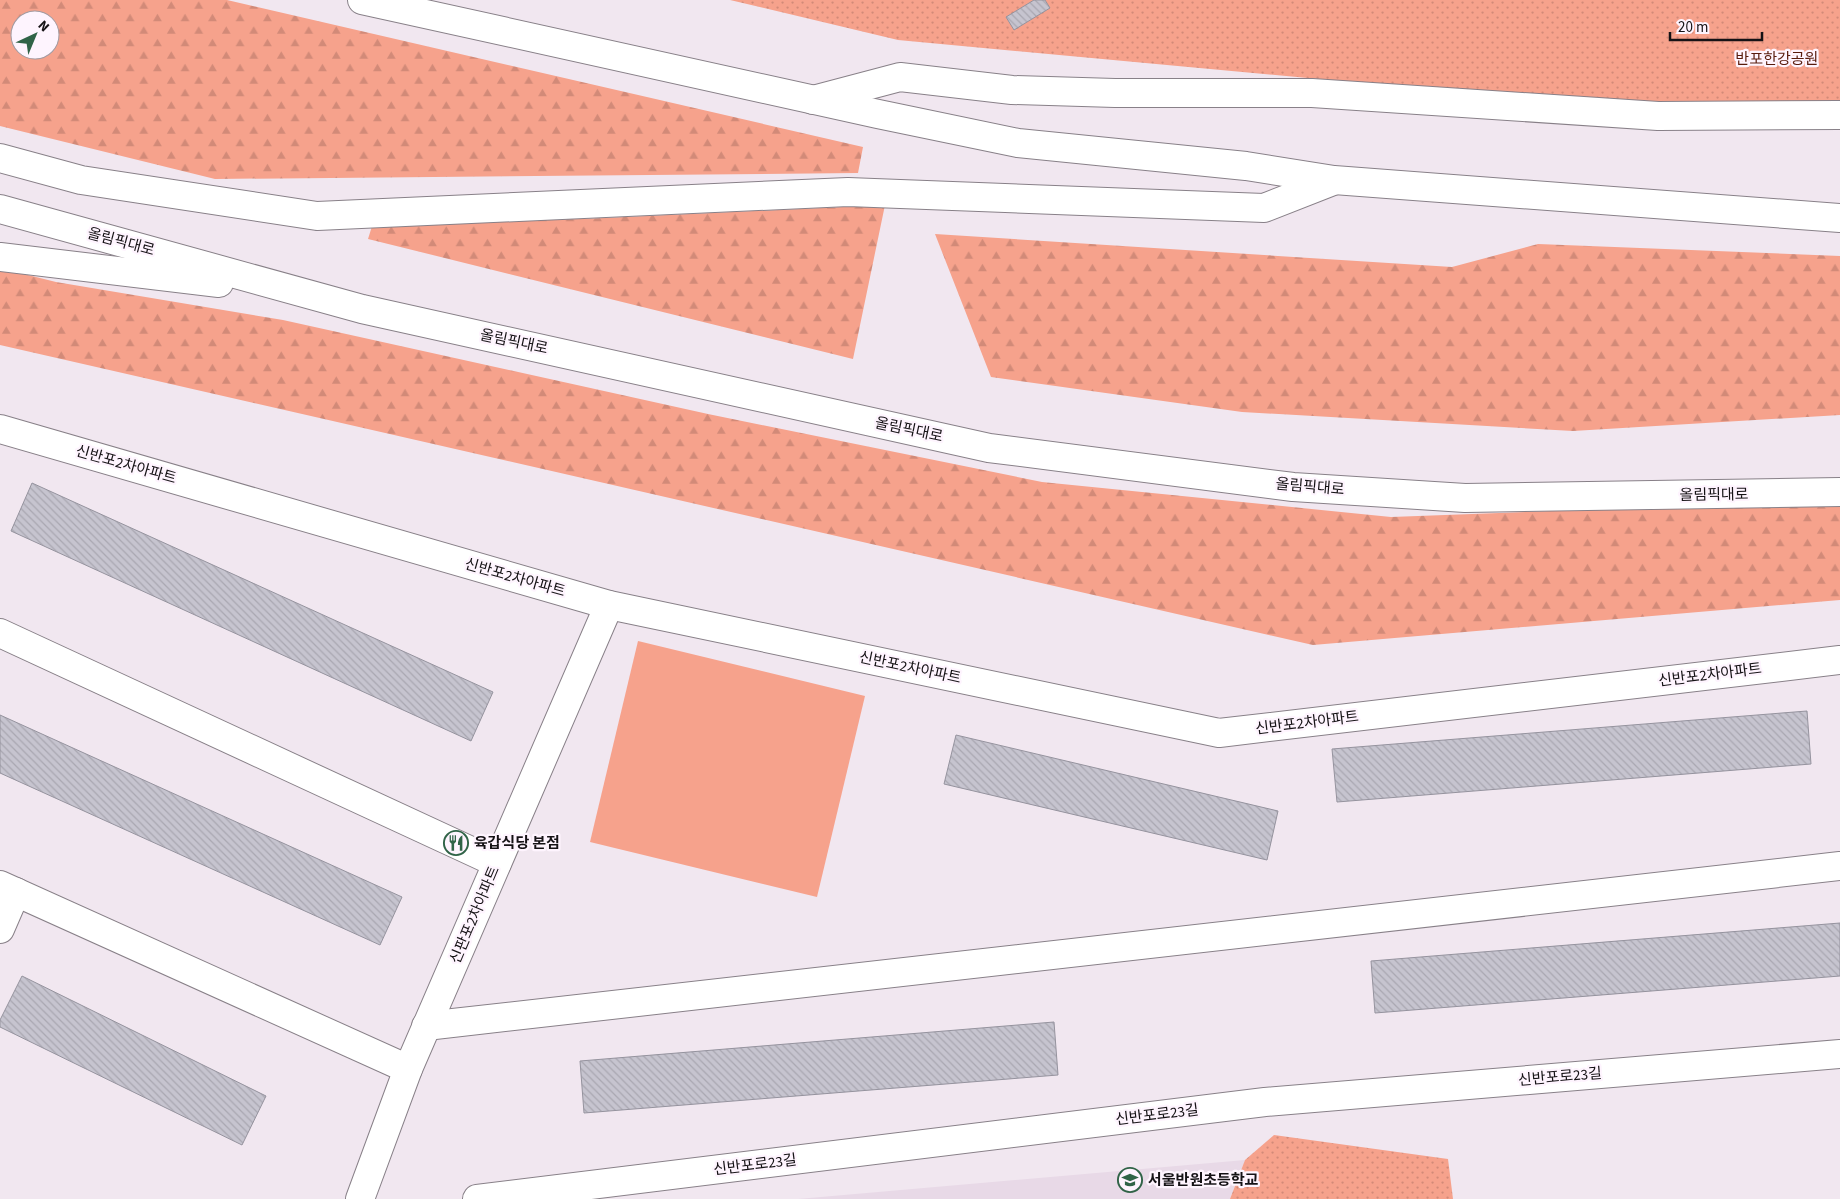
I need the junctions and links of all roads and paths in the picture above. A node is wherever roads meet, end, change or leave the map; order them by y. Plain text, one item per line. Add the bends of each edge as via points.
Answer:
1 (362, 0) edge
2 (813, 100) junction
3 (1840, 116) edge
4 (0, 158) edge
5 (1334, 180) junction
6 (0, 209) edge
7 (1840, 218) edge
8 (0, 257) edge
9 (313, 295) junction
10 (0, 429) edge
11 (1840, 492) edge
12 (609, 606) junction
13 (0, 633) edge
14 (1840, 662) edge
15 (497, 863) junction
16 (1840, 866) edge
17 (8, 889) edge
18 (0, 929) edge
19 (426, 1026) junction
20 (1840, 1054) edge
21 (408, 1069) junction
22 (360, 1199) edge
23 (477, 1199) edge

1 - 2 main road
2 - 3 main road via 900,77 1012,90 1124,94 1312,93 1658,116
2 - 5 main road via 1018,142 1246,166
4 - 5 main road via 81,180 317,216 848,192 1264,208
5 - 7 main road
6 - 9 main road, 올림픽대로
8 - 9 main road
9 - 11 main road, 올림픽대로 via 362,309 989,448 1293,487 1465,498
10 - 12 main road, 신반포2차아파트
12 - 14 main road, 신반포2차아파트 via 1219,733
12 - 15 main road, 신판포2차아파트
13 - 15 main road
15 - 19 main road, 신판포2차아파트
16 - 19 main road
17 - 18 main road
17 - 21 main road
19 - 21 main road, 신판포2차아파트
20 - 23 main road, 신반포로23길 via 1265,1102
21 - 22 main road, 신판포2차아파트

